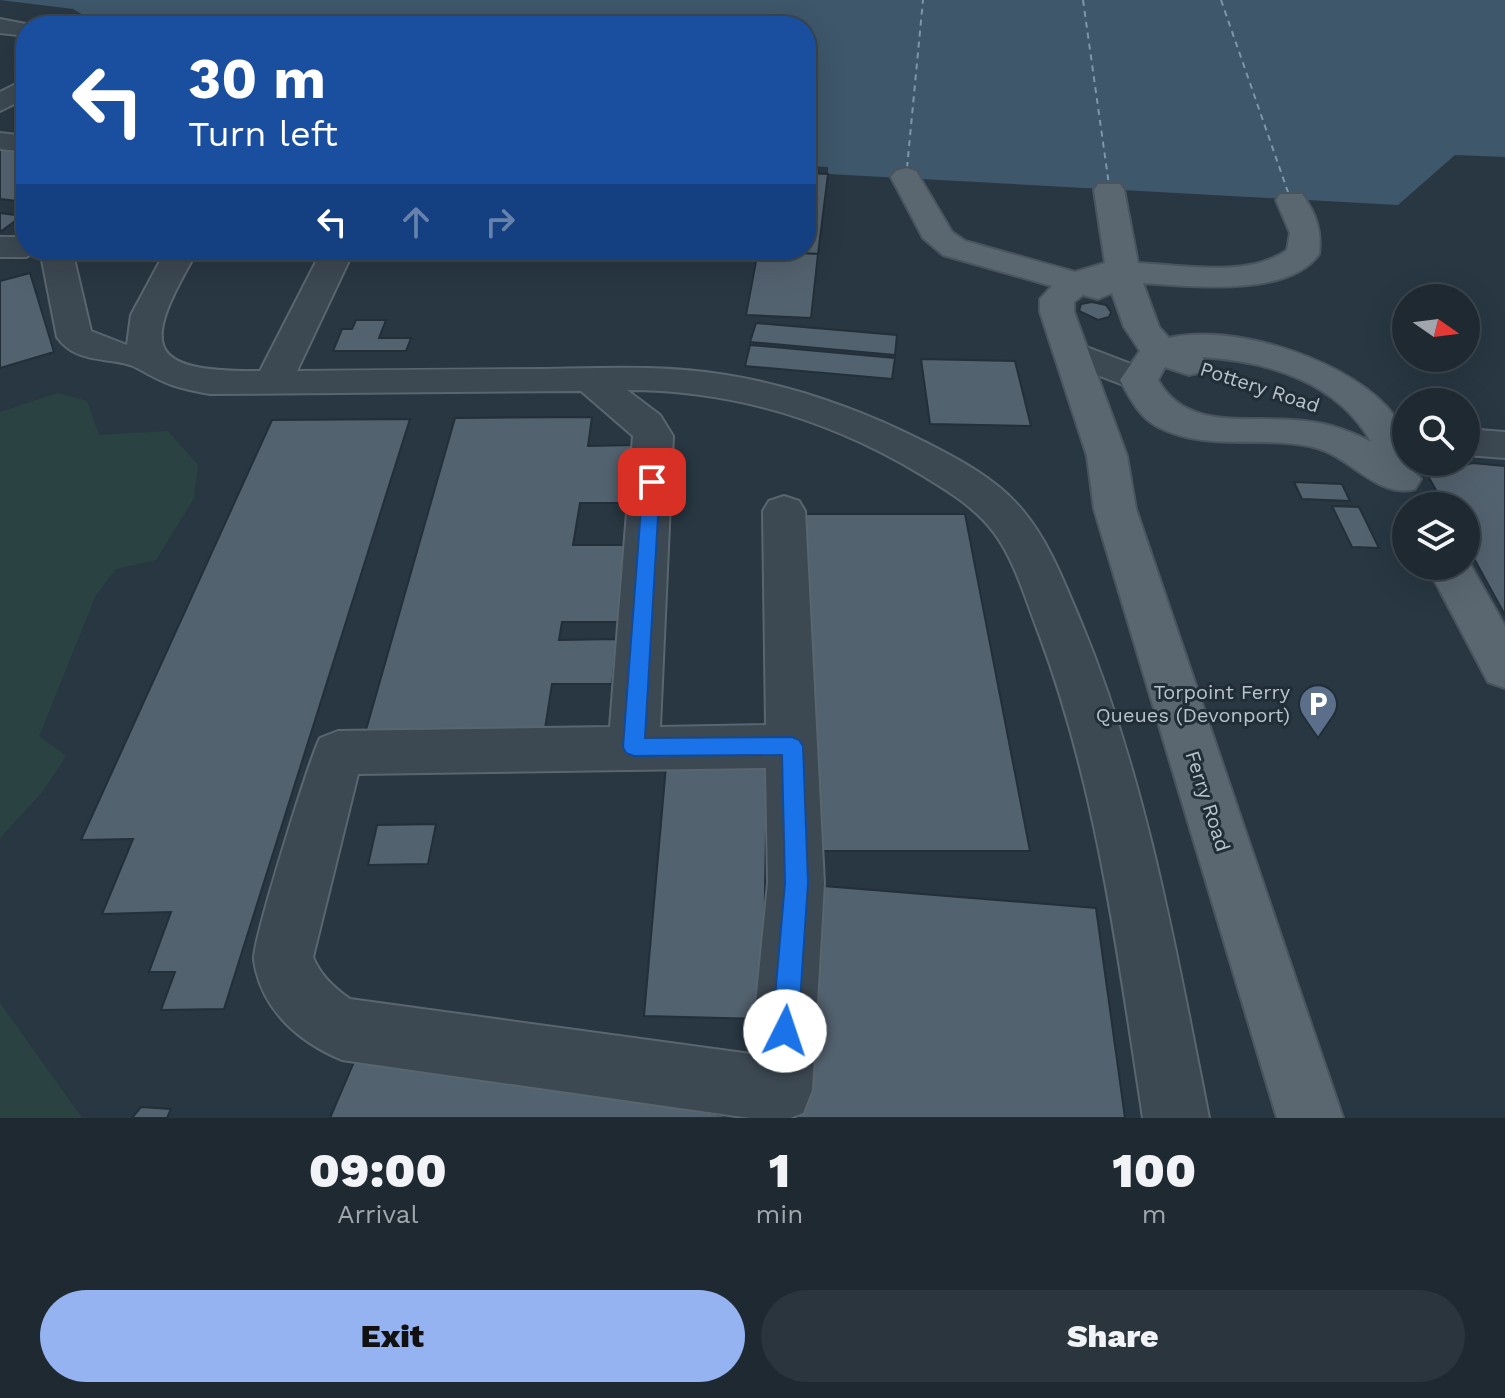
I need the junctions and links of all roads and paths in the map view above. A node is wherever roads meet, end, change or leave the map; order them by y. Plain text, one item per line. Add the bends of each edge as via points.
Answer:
1 (906, 177) dead end
2 (1109, 190) dead end
3 (1291, 200) dead end
4 (58, 260) edge
5 (176, 260) edge
6 (333, 260) edge
7 (1127, 279) junction
8 (1068, 291) junction
9 (1163, 351) junction
10 (1071, 352) junction
11 (152, 360) junction
12 (590, 380) junction
13 (1139, 380) junction
14 (273, 383) junction
15 (1480, 443) edge
16 (1505, 445) edge
17 (1392, 459) edge
18 (1392, 464) edge
19 (784, 511) dead end
20 (1457, 580) edge
21 (1505, 669) edge
22 (792, 746) junction
23 (634, 747) junction
24 (1176, 1118) edge
25 (1310, 1118) edge

1 - 8 main road via 939,238
2 - 7 main road
3 - 7 main road via 1307,235 1303,253 1292,265 1244,276
4 - 11 lane via 75,337 103,351
5 - 11 lane via 146,313 143,340
6 - 14 lane
7 - 8 main road
7 - 9 main road via 1143,330
8 - 10 main road, Ferry Road
9 - 13 main road via 1146,364
9 - 17 main road, Pottery Road via 1321,404
10 - 13 lane
10 - 25 main road, Ferry Road via 1107,456 1115,509
11 - 14 lane via 177,378
12 - 14 lane
12 - 23 lane via 646,424 653,436
12 - 24 lane via 687,380 792,400 899,445 960,480 1003,514 1060,626 1105,761 1125,837
13 - 18 main road, Pottery Road via 1146,399 1171,420 1203,430 1320,436
15 - 16 lane
19 - 22 lane
20 - 21 main road
22 - 23 lane
22 - 23 lane via 796,883 780,1090 342,1029 303,1002 283,957 338,753

